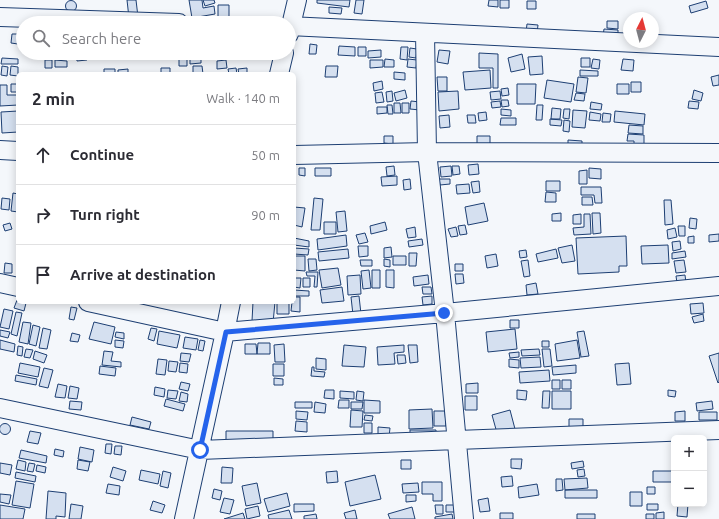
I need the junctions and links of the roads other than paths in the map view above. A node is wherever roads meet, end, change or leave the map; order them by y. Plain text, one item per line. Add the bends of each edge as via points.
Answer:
1 (297, 0) edge
2 (293, 16) edge
3 (0, 17) edge
4 (16, 18) edge
5 (296, 29) edge
6 (425, 33) junction
7 (719, 48) edge
8 (282, 60) edge
9 (279, 72) edge
10 (0, 150) edge
11 (16, 150) edge
12 (427, 152) junction
13 (719, 153) edge
14 (296, 155) edge
15 (0, 283) edge
16 (719, 286) edge
17 (16, 287) edge
18 (97, 304) edge
19 (231, 304) edge
20 (444, 313) junction
21 (226, 332) junction
22 (0, 408) edge
23 (719, 430) edge
24 (457, 440) junction
25 (200, 450) junction
26 (184, 519) edge
27 (464, 519) edge

1 - 2 street
3 - 4 street
5 - 6 street
6 - 7 street
6 - 12 street
8 - 9 street
10 - 11 street
12 - 13 street
12 - 14 street
12 - 20 street
15 - 17 street
16 - 20 street
18 - 21 street
19 - 21 street
20 - 21 street
20 - 24 street
21 - 25 street
22 - 25 street
23 - 24 street
24 - 25 street
24 - 27 street
25 - 26 street

